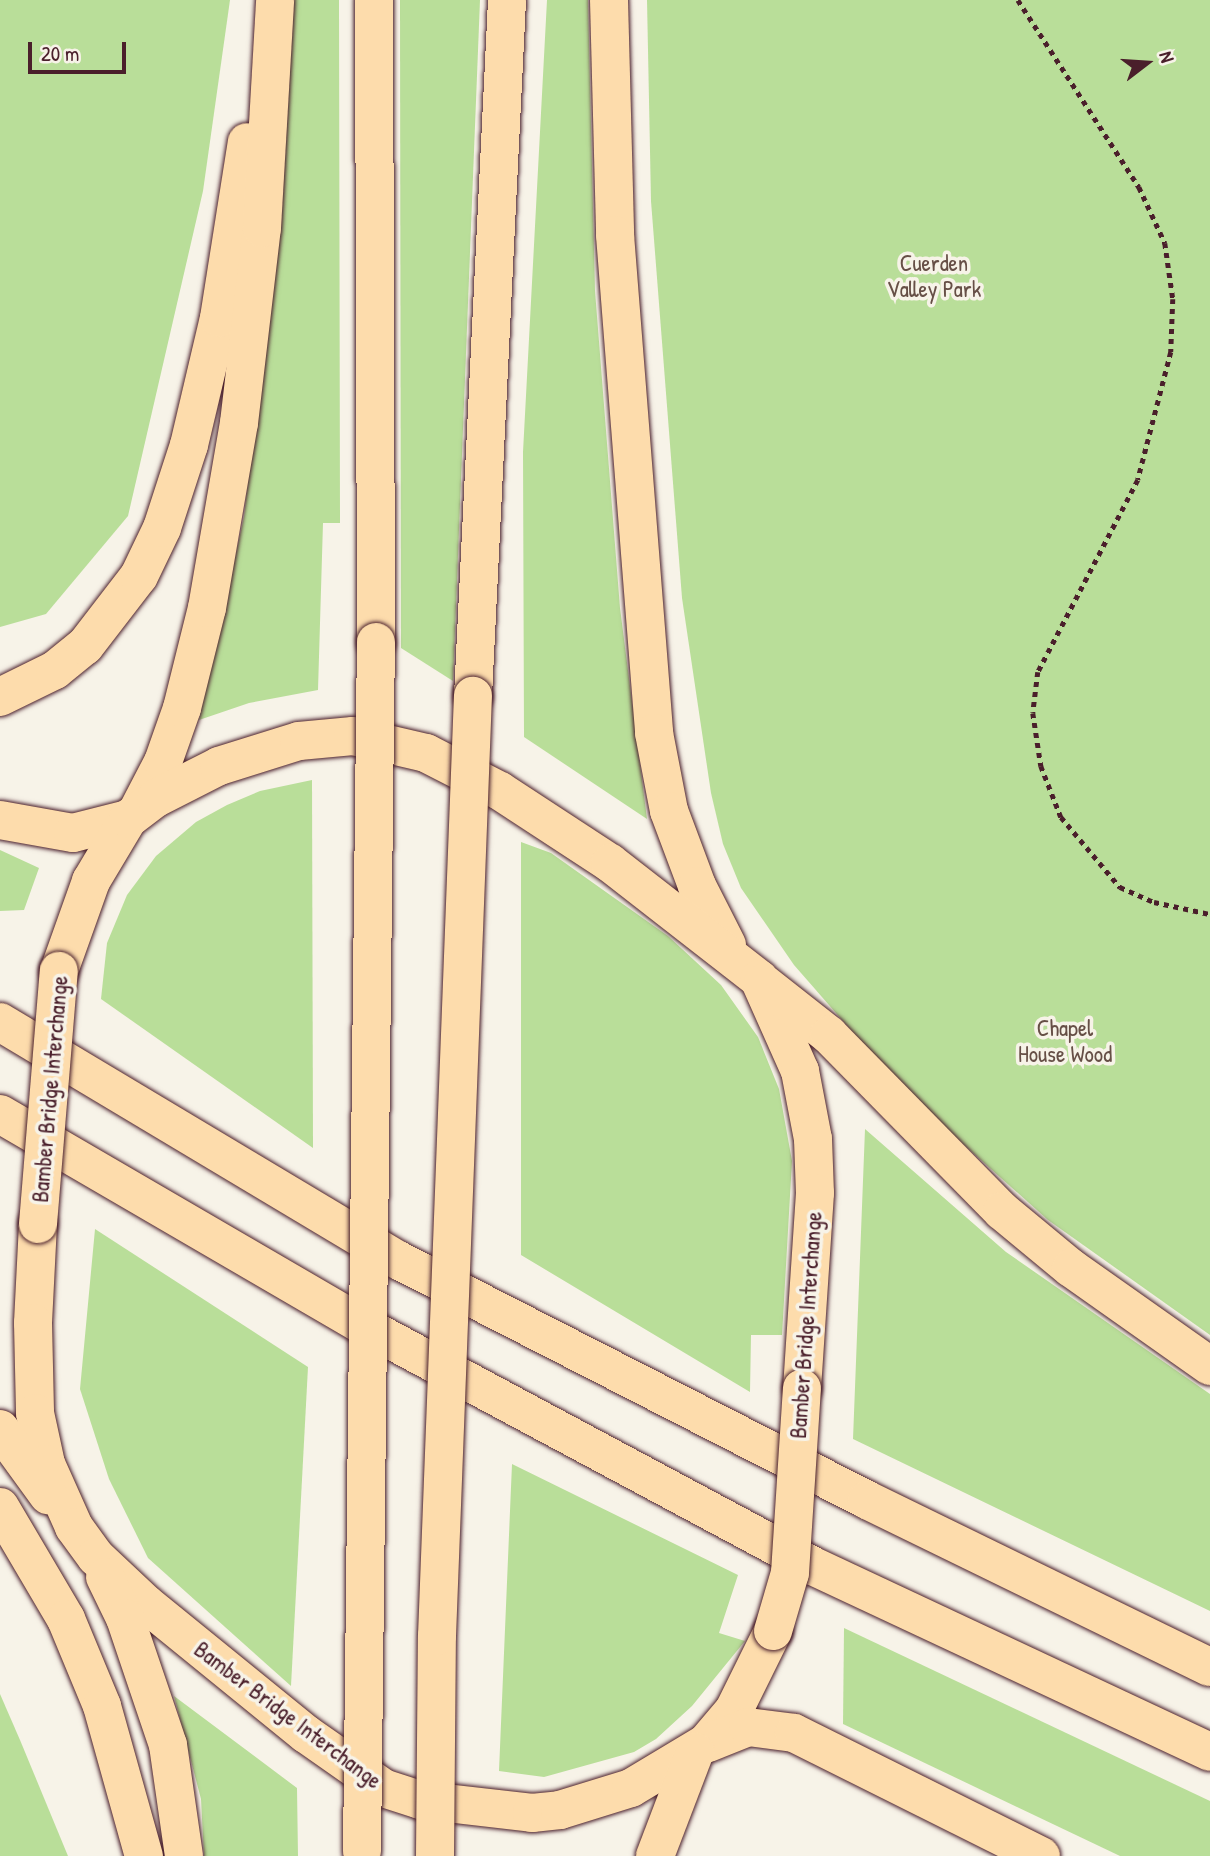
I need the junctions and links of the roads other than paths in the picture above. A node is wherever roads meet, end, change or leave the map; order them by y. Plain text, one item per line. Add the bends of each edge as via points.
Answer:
1 (275, 0) edge
2 (374, 0) edge
3 (507, 0) edge
4 (609, 0) edge
5 (272, 45) junction
6 (0, 697) edge
7 (132, 816) junction
8 (0, 820) edge
9 (731, 953) junction
10 (759, 979) junction
11 (0, 1022) edge
12 (0, 1114) edge
13 (1210, 1366) edge
14 (0, 1429) edge
15 (0, 1507) edge
16 (74, 1527) junction
17 (96, 1557) junction
18 (1210, 1667) edge
19 (701, 1747) junction
20 (1210, 1752) edge
21 (362, 1854) edge
22 (144, 1856) edge
23 (184, 1856) edge
24 (435, 1856) edge
25 (655, 1856) edge
26 (1041, 1856) edge

1 - 5 highway
2 - 21 highway, bridge via 376,642
3 - 24 highway, bridge via 473,696 438,1609
4 - 9 highway via 615,235 654,733 669,811 697,886
5 - 6 highway via 242,162 219,318 189,445 162,528 139,576 85,646 55,670
5 - 7 highway via 262,228 239,423 207,608 163,762
7 - 8 highway via 73,833
7 - 9 highway, Bamber Bridge Interchange via 219,766 299,741 353,737 426,753 500,791 610,863
7 - 16 highway, Bamber Bridge Interchange, bridge via 91,881 59,971 38,1224 35,1413 46,1464
9 - 10 highway, Bamber Bridge Interchange
10 - 13 highway via 829,1035 1002,1211 1071,1268
10 - 19 highway, Bamber Bridge Interchange, bridge via 800,1071 813,1139 814,1192 790,1573 773,1631 734,1710
11 - 18 highway via 400,1261 867,1500
12 - 20 highway via 359,1323 813,1566
14 - 16 highway
15 - 22 highway via 66,1619 102,1706
16 - 17 highway, Bamber Bridge Interchange
17 - 19 highway, Bamber Bridge Interchange via 146,1604 306,1734 396,1793 485,1810 561,1810 631,1788
17 - 23 highway via 125,1618 168,1745
19 - 25 highway
19 - 26 highway via 748,1727 794,1733

